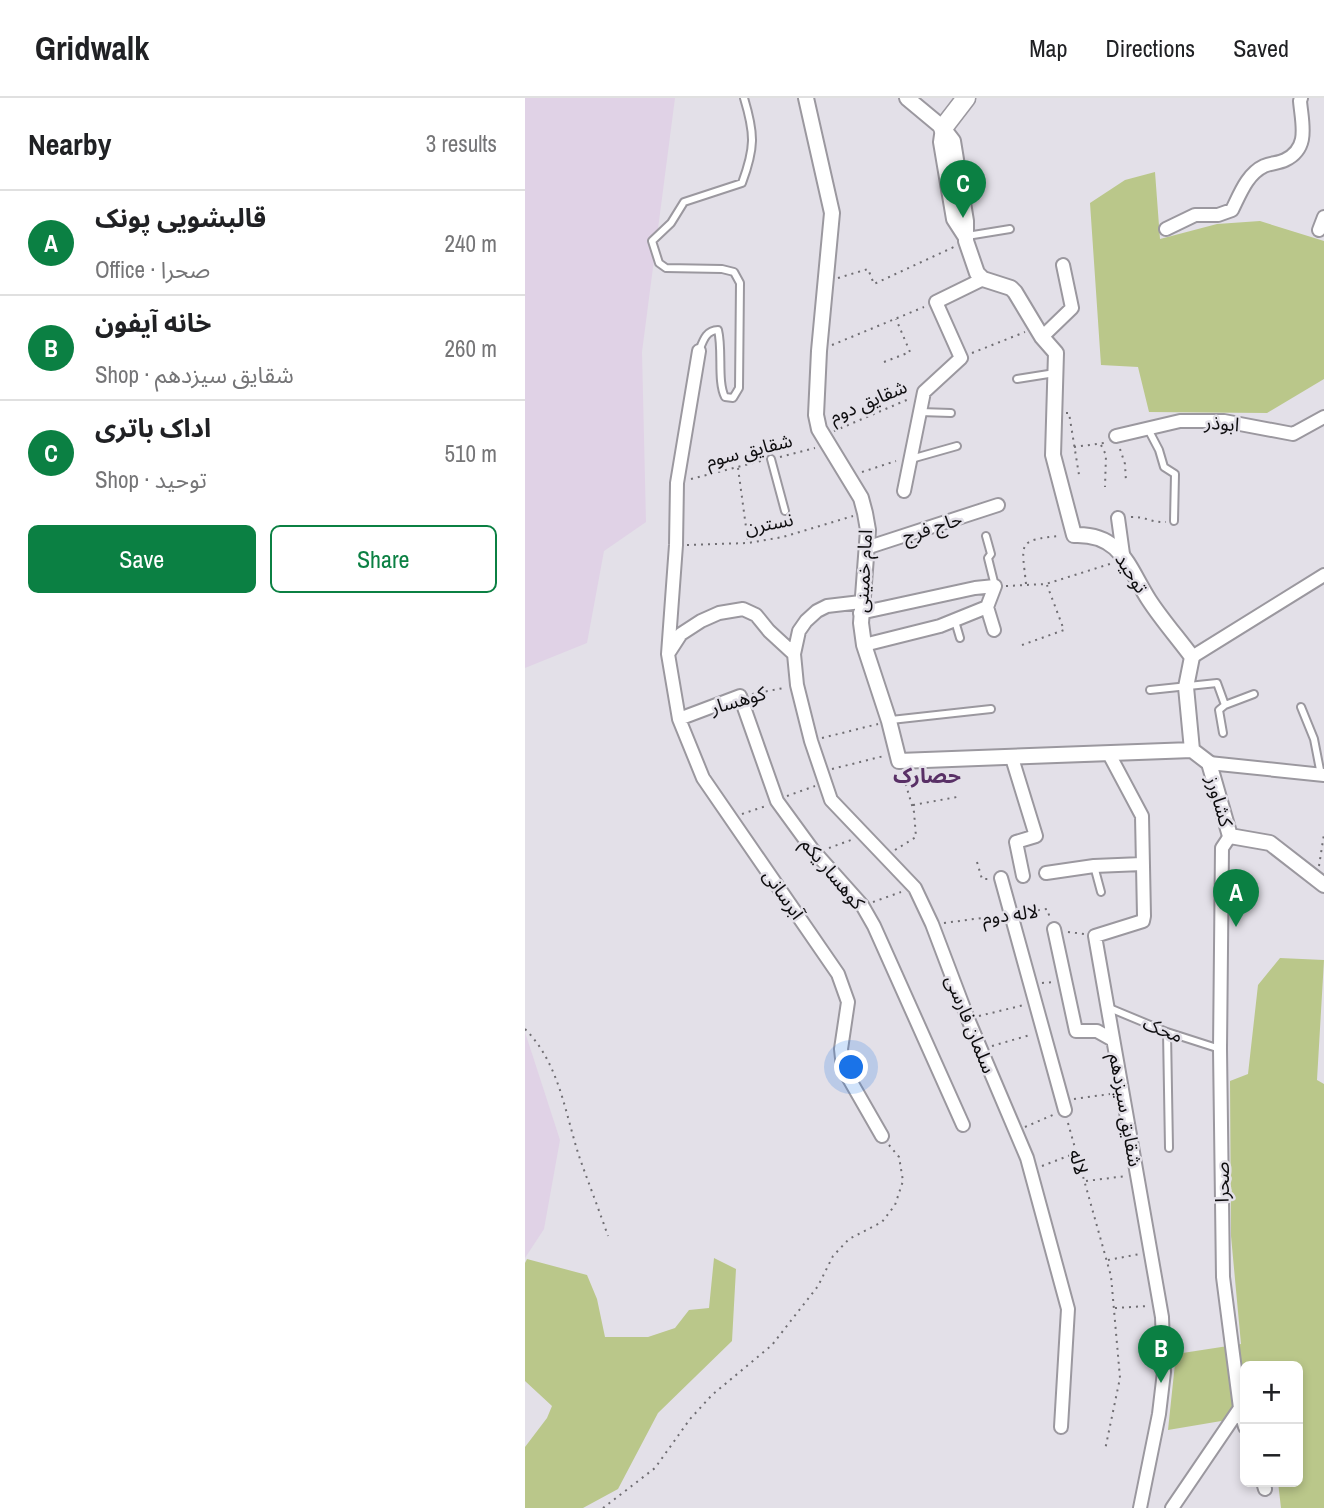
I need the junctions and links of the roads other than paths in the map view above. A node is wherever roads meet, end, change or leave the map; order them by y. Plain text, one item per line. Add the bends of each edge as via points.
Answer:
1 (744, 98) edge
2 (806, 98) edge
3 (907, 98) edge
4 (953, 98) edge
5 (966, 98) edge
6 (1301, 98) edge
7 (943, 128) junction
8 (1324, 217) edge
9 (1010, 229) dead end
10 (1165, 229) dead end
11 (1319, 230) dead end
12 (966, 239) junction
13 (1063, 265) dead end
14 (983, 279) junction
15 (1039, 332) junction
16 (699, 351) joint
17 (1055, 373) junction
18 (1017, 379) dead end
19 (920, 412) junction
20 (951, 413) dead end
21 (1324, 417) edge
22 (1147, 427) junction
23 (1116, 436) road end
24 (957, 446) dead end
25 (910, 458) junction
26 (771, 459) road end
27 (904, 491) dead end
28 (998, 505) dead end
29 (785, 511) dead end
30 (1118, 518) road end
31 (1174, 522) road end
32 (986, 536) dead end
33 (866, 548) junction
34 (1125, 556) junction
35 (1324, 575) edge
36 (995, 586) junction
37 (987, 607) junction
38 (861, 608) junction
39 (955, 621) junction
40 (994, 630) dead end
41 (960, 638) dead end
42 (864, 645) junction
43 (668, 654) junction
44 (794, 654) junction
45 (1192, 657) junction
46 (1185, 687) junction
47 (1150, 690) dead end
48 (1254, 694) dead end
49 (740, 696) joint
50 (1225, 705) junction
51 (1301, 707) dead end
52 (991, 709) dead end
53 (679, 719) junction
54 (889, 721) junction
55 (1223, 733) dead end
56 (1192, 750) junction
57 (1109, 754) junction
58 (1012, 758) junction
59 (1209, 763) junction
60 (1323, 775) edge
61 (1230, 836) junction
62 (1142, 864) junction
63 (1094, 866) junction
64 (1046, 873) dead end
65 (1023, 876) dead end
66 (1001, 878) dead end
67 (1320, 881) edge
68 (1101, 892) dead end
69 (1054, 929) road end
70 (1108, 1007) junction
71 (1167, 1032) junction
72 (1113, 1040) junction
73 (1220, 1049) junction
74 (1063, 1105) road end
75 (963, 1125) dead end
76 (882, 1136) road end
77 (1169, 1148) dead end
78 (1240, 1408) joint
79 (1061, 1427) dead end
80 (1140, 1508) edge
81 (1172, 1508) edge

1 - 16 lane via 753,128 750,163 742,183 684,202 652,241 666,268 722,269 734,272 740,284 739,388 733,398 725,397 721,389 718,330 706,335
2 - 33 street, امام خمینی via 832,214 818,351 819,429 861,498
3 - 7 street
4 - 7 main road
5 - 7 main road
6 - 10 street via 1303,139 1297,152 1262,167 1246,182 1232,210 1195,215
7 - 12 street via 953,141
8 - 11 street
9 - 12 lane
12 - 14 street
13 - 15 street via 1072,308
14 - 15 street via 1015,292
14 - 19 street via 936,302 961,358 924,392
15 - 17 street via 1056,353
16 - 43 street, آبرسانی via 677,483
17 - 18 lane
17 - 34 street, توحید via 1053,455 1074,535 1100,537
19 - 20 lane
19 - 25 street
21 - 22 street, ابوذر via 1293,434 1224,421
22 - 23 street, ابوذر
22 - 31 lane via 1164,467 1175,474
24 - 25 lane
25 - 27 street
26 - 29 lane
28 - 33 street, حاج فرج
30 - 34 street
32 - 36 lane
33 - 38 street, امام خمینی
34 - 45 street, توحید via 1150,601
35 - 45 street
36 - 37 street
36 - 38 street
37 - 39 street
37 - 40 street
38 - 42 street, امام خمینی
38 - 44 street via 827,606 817,611 799,631
39 - 41 lane
39 - 42 street
42 - 54 street, امام خمینی
43 - 44 street via 681,634 701,621 743,609 756,615
43 - 53 street, آبرسانی
44 - 79 street, سلمان فارسی via 811,741 831,800 915,888 1030,1170 1068,1309
45 - 46 street
46 - 47 lane
46 - 50 lane via 1217,683
46 - 56 street
48 - 50 lane
49 - 53 street, کوهسار
49 - 75 street, کوهسار یکم via 777,801 862,905
50 - 55 lane via 1219,710
51 - 60 lane
52 - 54 lane
53 - 76 street, آبرسانی via 702,778 838,974 848,1002 843,1068
54 - 58 street, امام خمینی via 898,757
56 - 57 street
56 - 59 street, کشاورز
57 - 58 street
57 - 62 street via 1142,816
58 - 65 street via 1036,836 1016,842
59 - 60 street
59 - 61 street, کشاورز
61 - 67 street, کشاورز via 1270,843
61 - 73 street, صحرا via 1222,848
62 - 63 street
62 - 70 street, شقایق سیزدهم via 1143,921 1095,936
63 - 64 street
63 - 68 lane
66 - 74 street
69 - 72 street, لاله دوم via 1076,1031 1097,1031
70 - 71 lane, محک
70 - 72 street, شقایق سیزدهم
71 - 73 lane, محک
71 - 77 lane
72 - 80 street, شقایق سیزدهم via 1160,1305 1164,1372
73 - 78 street, صحرا via 1223,1277
78 - 81 street

